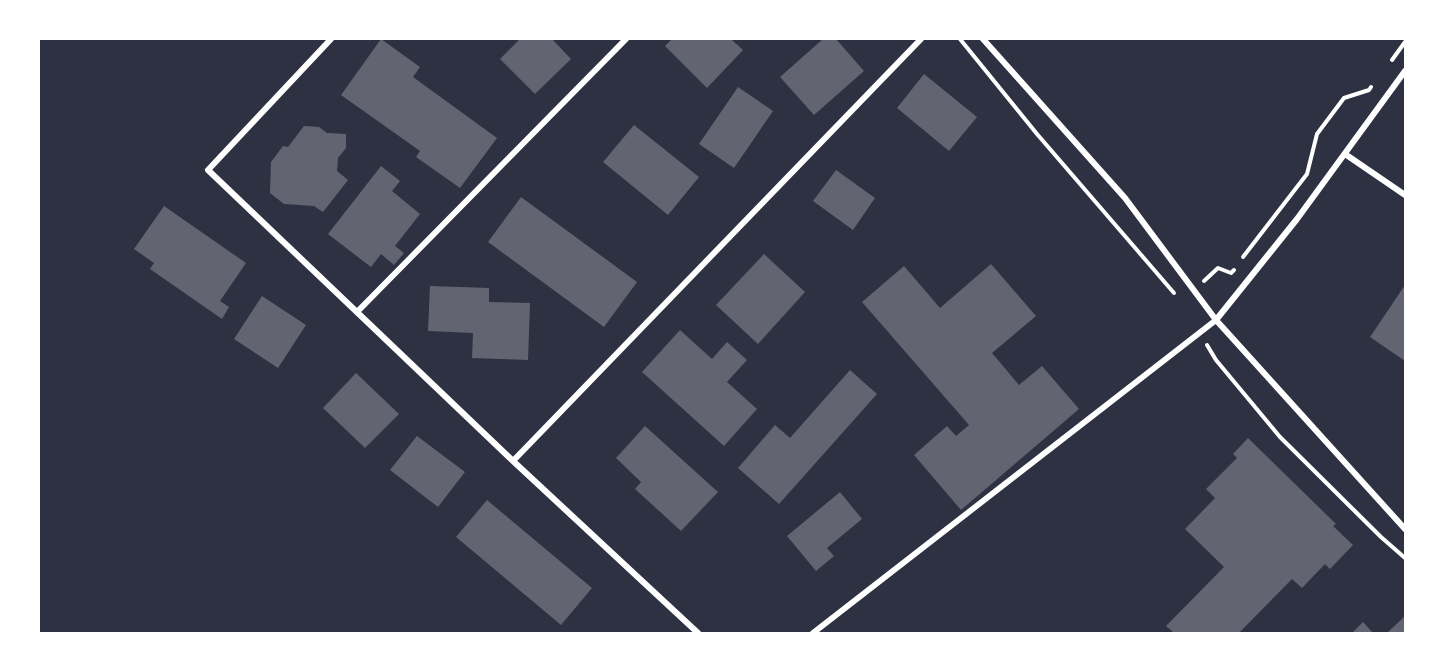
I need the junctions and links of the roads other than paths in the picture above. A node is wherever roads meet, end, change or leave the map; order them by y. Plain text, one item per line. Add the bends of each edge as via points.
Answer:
1 (331, 39) edge
2 (626, 39) edge
3 (921, 39) edge
4 (982, 39) edge
5 (1405, 71) edge
6 (1345, 154) junction
7 (1405, 195) edge
8 (357, 312) junction
9 (1216, 320) junction
10 (513, 460) junction
11 (1405, 529) edge
12 (698, 633) edge
13 (813, 633) edge

1 - 8 street via 208,170
2 - 8 street
3 - 10 street
4 - 9 street via 1125,198
5 - 6 street
6 - 7 street
6 - 9 street
8 - 10 street
9 - 11 street
9 - 13 street
10 - 12 street

